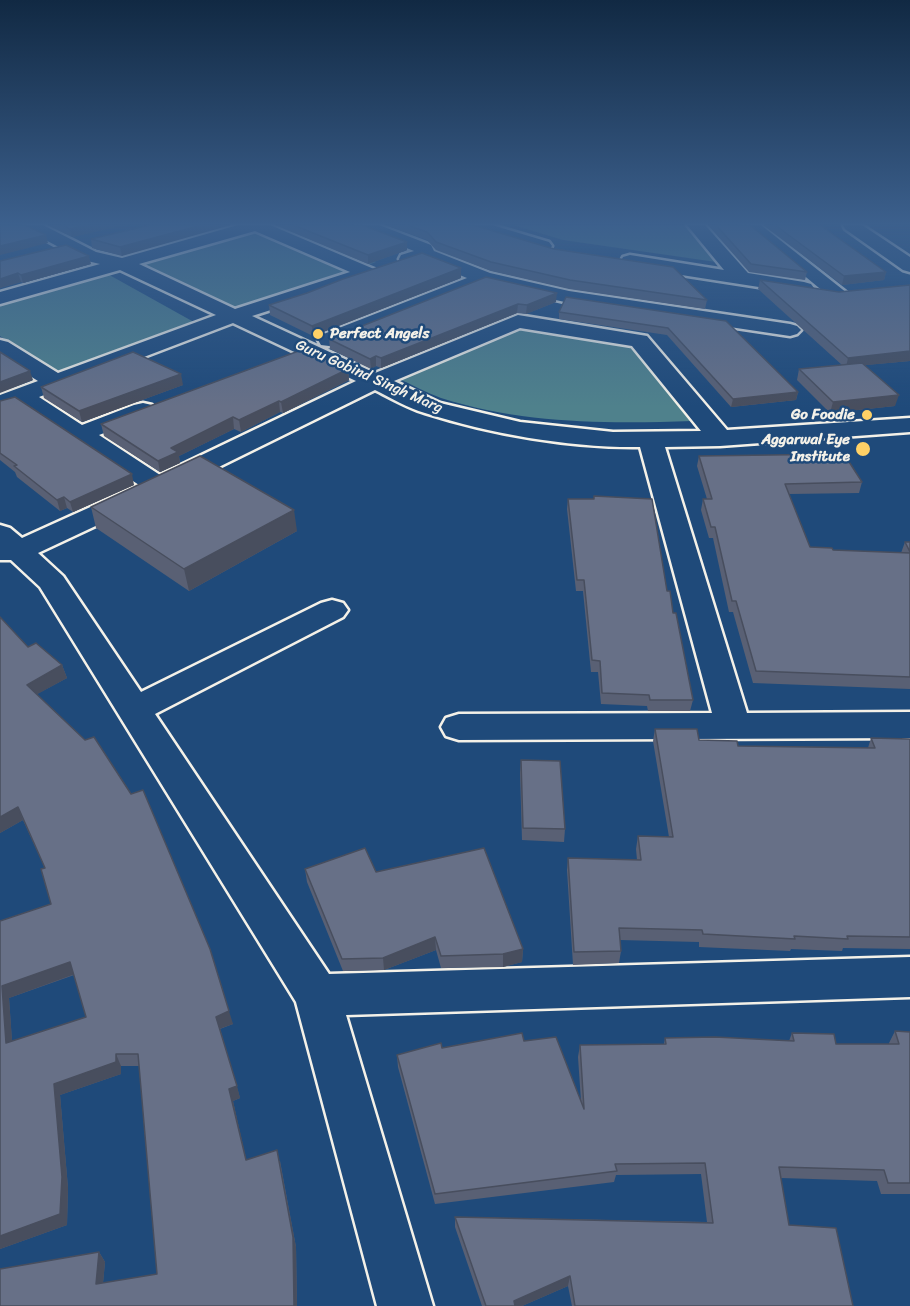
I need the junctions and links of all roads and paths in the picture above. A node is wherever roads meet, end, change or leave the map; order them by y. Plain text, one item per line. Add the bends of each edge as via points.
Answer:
1 (42, 286) edge
2 (170, 286) edge
3 (326, 286) edge
4 (464, 286) edge
5 (520, 286) edge
6 (789, 286) edge
7 (828, 286) edge
8 (858, 291) edge
9 (837, 293) junction
10 (0, 298) edge
11 (233, 316) junction
12 (790, 330) dead end
13 (0, 347) edge
14 (306, 349) junction
15 (273, 361) edge
16 (56, 382) junction
17 (374, 382) junction
18 (10, 399) edge
19 (166, 402) edge
20 (910, 425) edge
21 (80, 434) junction
22 (720, 438) junction
23 (650, 439) junction
24 (159, 486) junction
25 (6, 545) edge
26 (332, 610) dead end
27 (134, 710) junction
28 (910, 724) edge
29 (733, 725) junction
30 (459, 727) dead end
31 (910, 977) edge
32 (317, 995) junction
33 (405, 1306) edge

1 - 10 street
2 - 11 street, Guru Gobind Singh Marg
3 - 11 street
4 - 14 street
5 - 12 street
6 - 9 street
7 - 9 street
8 - 9 street
11 - 14 street, Guru Gobind Singh Marg
11 - 16 street
13 - 16 street
14 - 15 street
14 - 17 street, Guru Gobind Singh Marg
16 - 18 street
17 - 22 street via 525,321 644,345
17 - 23 street, Guru Gobind Singh Marg via 432,408 520,429 613,440
17 - 24 street
18 - 21 street
19 - 21 street
20 - 22 street, Guru Gobind Singh Marg
21 - 24 street
22 - 23 street, Guru Gobind Singh Marg
23 - 29 street
24 - 25 street
25 - 27 street via 52,582
26 - 27 street
27 - 32 street
28 - 29 street
29 - 30 street
31 - 32 street
32 - 33 street

